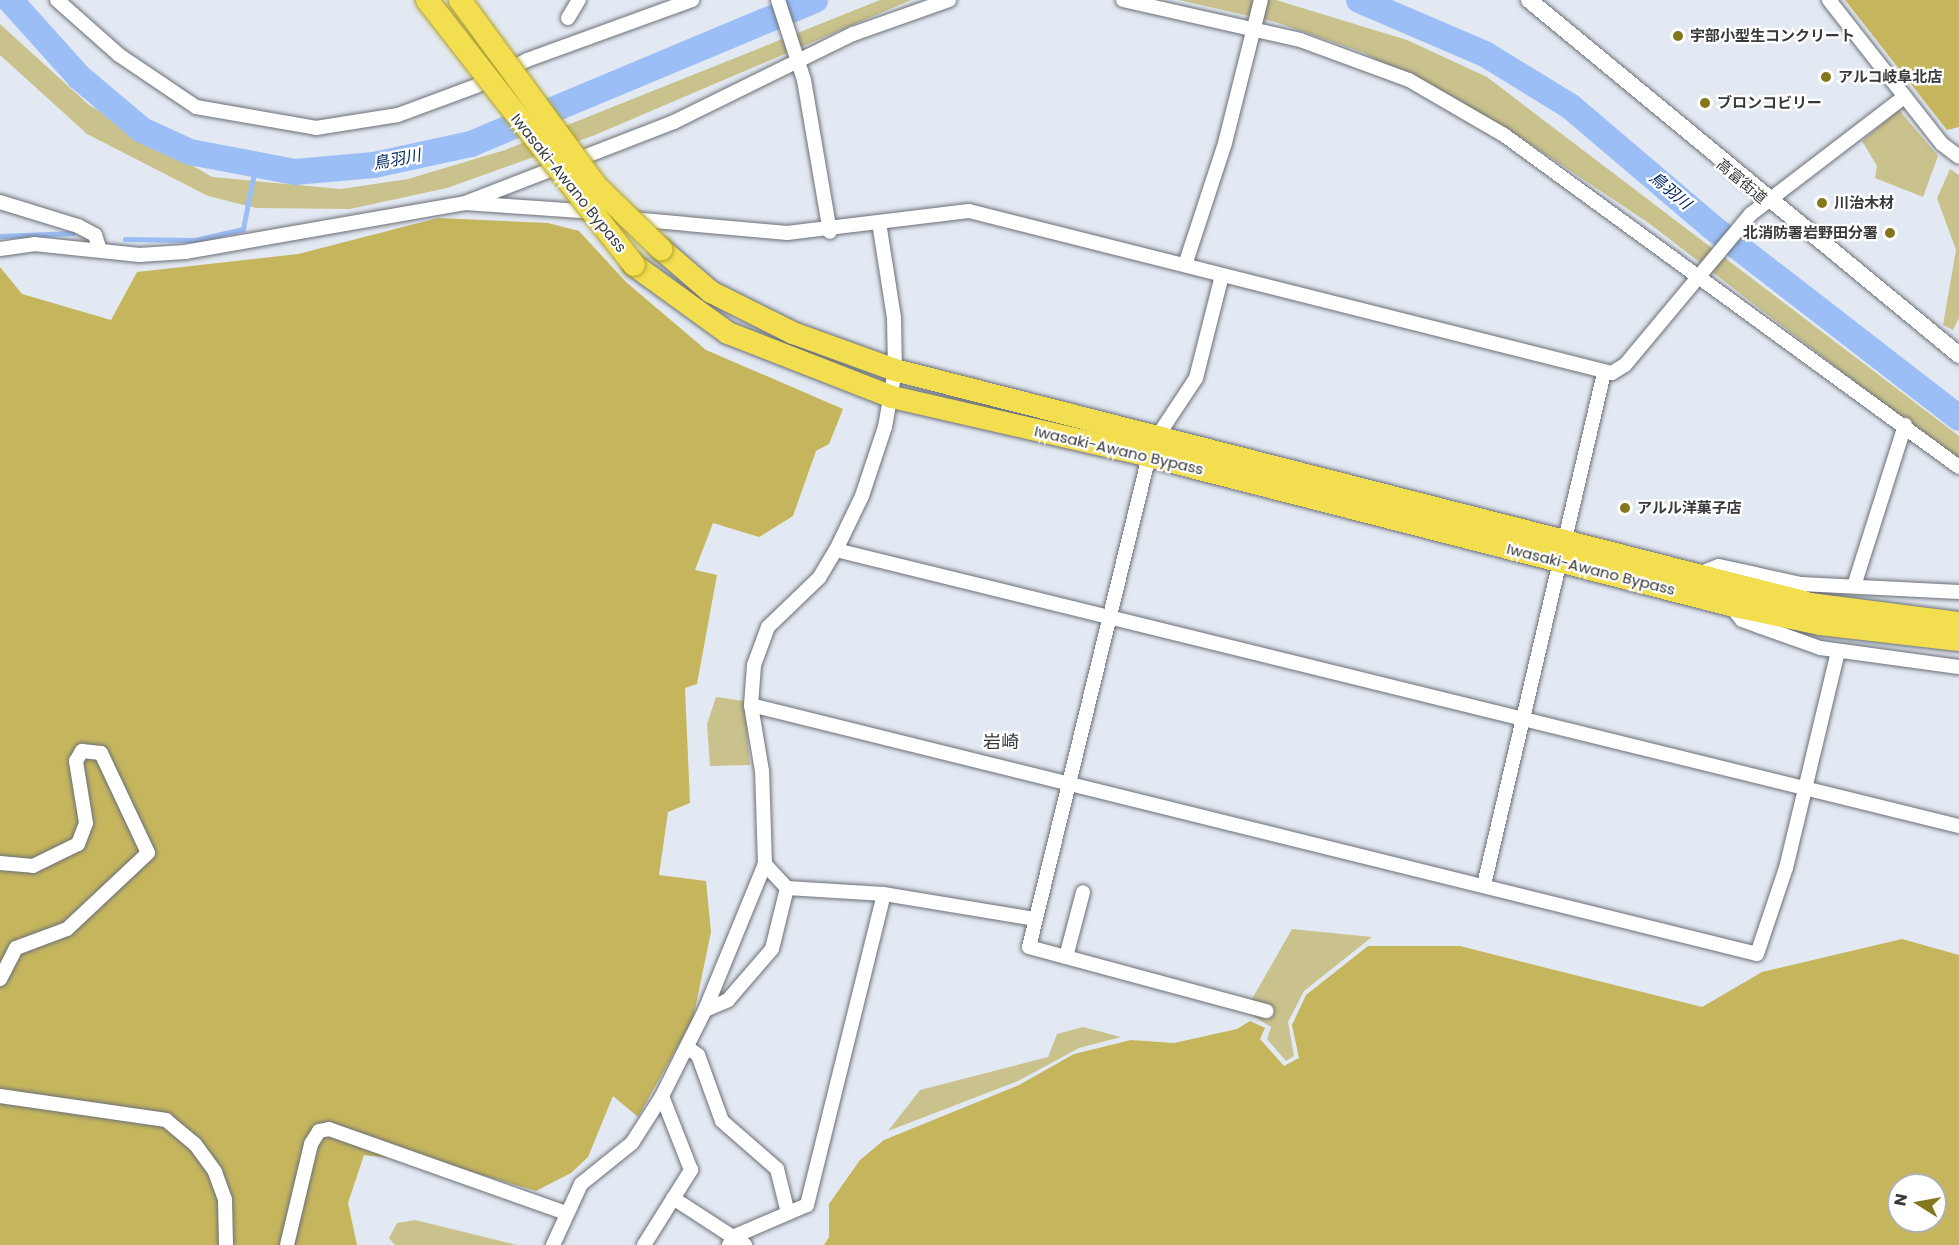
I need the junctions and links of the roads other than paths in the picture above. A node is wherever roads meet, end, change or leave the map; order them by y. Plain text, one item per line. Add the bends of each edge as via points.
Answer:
1 (57, 0) edge
2 (427, 0) edge
3 (459, 0) edge
4 (579, 0) edge
5 (692, 0) edge
6 (778, 0) edge
7 (949, 0) edge
8 (1123, 0) edge
9 (1261, 0) edge
10 (1529, 0) edge
11 (1829, 0) edge
12 (568, 18) dead end
13 (1252, 26) junction
14 (799, 59) junction
15 (1904, 97) junction
16 (1959, 157) edge
17 (1766, 201) junction
18 (0, 202) edge
19 (465, 203) junction
20 (879, 222) junction
21 (830, 232) junction
22 (0, 249) edge
23 (100, 250) junction
24 (1185, 265) junction
25 (1701, 272) junction
26 (1222, 275) junction
27 (1959, 355) edge
28 (895, 370) junction
29 (1604, 373) junction
30 (892, 397) junction
31 (1905, 425) junction
32 (1153, 446) junction
33 (1959, 467) edge
34 (836, 550) junction
35 (1564, 552) junction
36 (1698, 574) junction
37 (1854, 586) junction
38 (1959, 592) edge
39 (1730, 605) junction
40 (1110, 618) junction
41 (1870, 622) junction
42 (1959, 623) edge
43 (1959, 640) edge
44 (1838, 652) junction
45 (1959, 668) edge
46 (751, 705) junction
47 (1524, 720) junction
48 (1068, 782) junction
49 (1802, 790) junction
50 (1959, 826) edge
51 (0, 863) edge
52 (765, 864) junction
53 (1484, 885) junction
54 (787, 888) junction
55 (1083, 892) dead end
56 (884, 894) junction
57 (1035, 919) junction
58 (1066, 957) junction
59 (0, 979) edge
60 (705, 1010) junction
61 (1267, 1011) dead end
62 (688, 1048) junction
63 (662, 1095) junction
64 (0, 1096) edge
65 (673, 1198) junction
66 (566, 1213) junction
67 (788, 1213) junction
68 (736, 1242) edge
69 (226, 1245) edge
70 (287, 1245) edge
71 (553, 1245) edge
72 (644, 1245) edge

1 - 5 street via 119,55 196,107 316,128 398,115 476,86 526,60
2 - 30 highway, Iwasaki-Awano Bypass, bridge via 634,265 728,333
3 - 28 highway, Iwasaki-Awano Bypass, bridge via 596,186 711,292 793,333
4 - 12 street
6 - 14 street
7 - 14 street via 864,29
8 - 13 street
9 - 13 street
10 - 17 street, 高富街道
11 - 15 street
13 - 24 street via 1225,143
13 - 25 street via 1409,80 1504,135
14 - 19 street via 674,122
14 - 21 street
15 - 16 street
15 - 17 street
17 - 25 street
17 - 27 street, 高富街道
18 - 23 street via 78,226 95,235
19 - 21 street via 579,209 673,226
19 - 23 street via 185,252
20 - 21 street
20 - 24 street via 969,211
20 - 28 street via 894,318
22 - 23 street via 34,244
24 - 26 street
25 - 29 street via 1625,365
25 - 31 street
26 - 29 street
26 - 32 street via 1196,378
28 - 30 street
28 - 32 highway, Iwasaki-Awano Bypass
29 - 35 street
30 - 32 highway, Iwasaki-Awano Bypass
30 - 34 street via 862,496
31 - 33 street
31 - 37 street
32 - 35 highway, Iwasaki-Awano Bypass
32 - 40 street
34 - 40 street
34 - 46 street via 819,579 768,627 754,665
35 - 36 highway, Iwasaki-Awano Bypass
35 - 39 highway, Iwasaki-Awano Bypass
35 - 47 street
36 - 37 street via 1719,566 1801,584
36 - 41 highway, Iwasaki-Awano Bypass
37 - 38 street
39 - 41 highway, Iwasaki-Awano Bypass
39 - 44 street via 1742,620
40 - 47 street
40 - 48 street
41 - 42 highway, Iwasaki-Awano Bypass
41 - 43 highway, Iwasaki-Awano Bypass
44 - 45 street
44 - 49 street
46 - 48 street
46 - 52 street via 762,771
47 - 49 street
47 - 53 street
48 - 53 street
48 - 57 street
49 - 50 street
49 - 53 street via 1786,868 1757,954
51 - 59 street via 33,866 78,844 86,823 76,761 82,751 101,753 148,853 67,929 16,948
52 - 54 street
52 - 60 street
54 - 56 street
54 - 60 street via 772,949 728,1000
55 - 58 street
56 - 57 street
56 - 67 street via 807,1205
57 - 58 street via 1029,947
58 - 61 street
60 - 62 street
62 - 63 street
62 - 67 street via 698,1055 722,1121 777,1169
63 - 65 street via 691,1170
63 - 66 street via 632,1143 581,1184
64 - 69 street via 166,1120 195,1144 215,1172 225,1200
65 - 68 street
65 - 72 street
66 - 70 street via 329,1129 319,1131 311,1144
66 - 71 street
67 - 68 street

